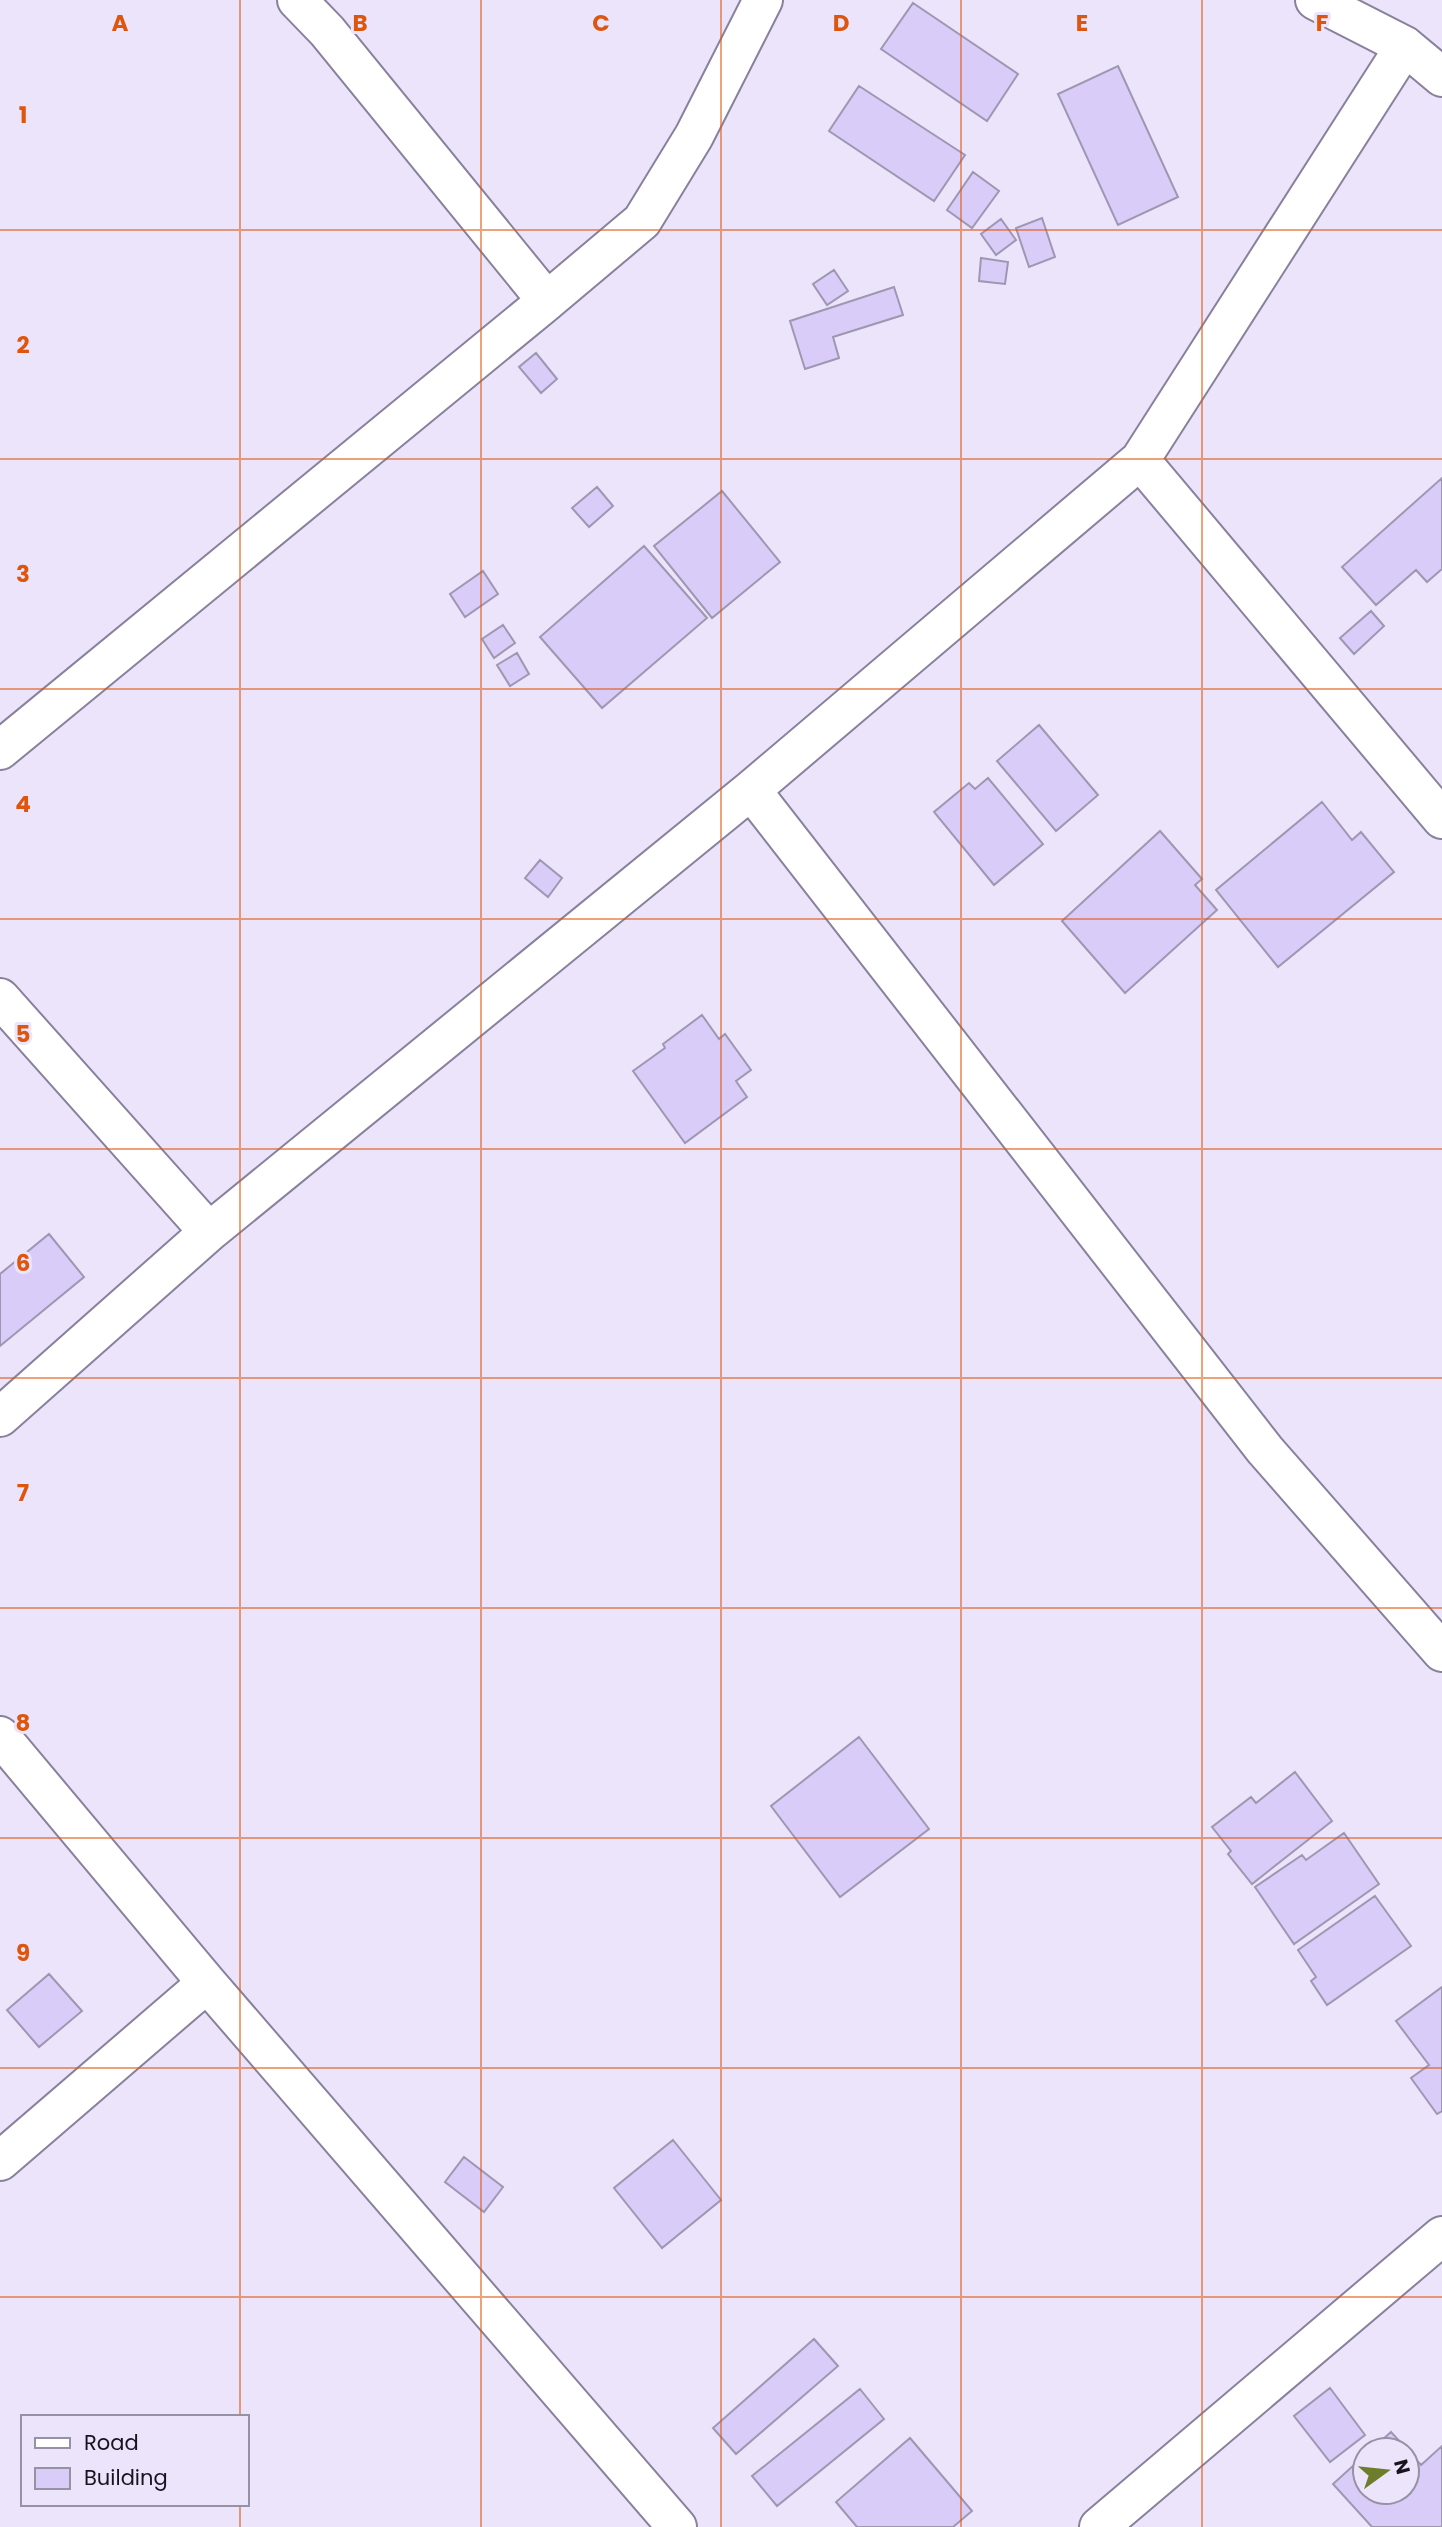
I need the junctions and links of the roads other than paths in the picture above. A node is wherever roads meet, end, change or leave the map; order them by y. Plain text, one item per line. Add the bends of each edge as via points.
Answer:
1 (297, 0) edge
2 (763, 0) edge
3 (1315, 0) edge
4 (1405, 46) junction
5 (1442, 77) edge
6 (547, 302) junction
7 (1140, 460) junction
8 (0, 750) edge
9 (751, 790) junction
10 (1442, 818) edge
11 (0, 998) edge
12 (209, 1232) junction
13 (0, 1418) edge
14 (1442, 1652) edge
15 (0, 1736) edge
16 (207, 1983) junction
17 (0, 2161) edge
18 (1442, 2236) edge
19 (677, 2527) edge
20 (1099, 2527) edge

1 - 6 street
2 - 6 street via 694,136 642,221
3 - 4 street
4 - 5 street
4 - 7 street
6 - 8 street
7 - 9 street
7 - 10 street
9 - 12 street
9 - 14 street via 1265,1450
11 - 12 street
12 - 13 street
15 - 16 street
16 - 17 street
16 - 19 street
18 - 20 street

